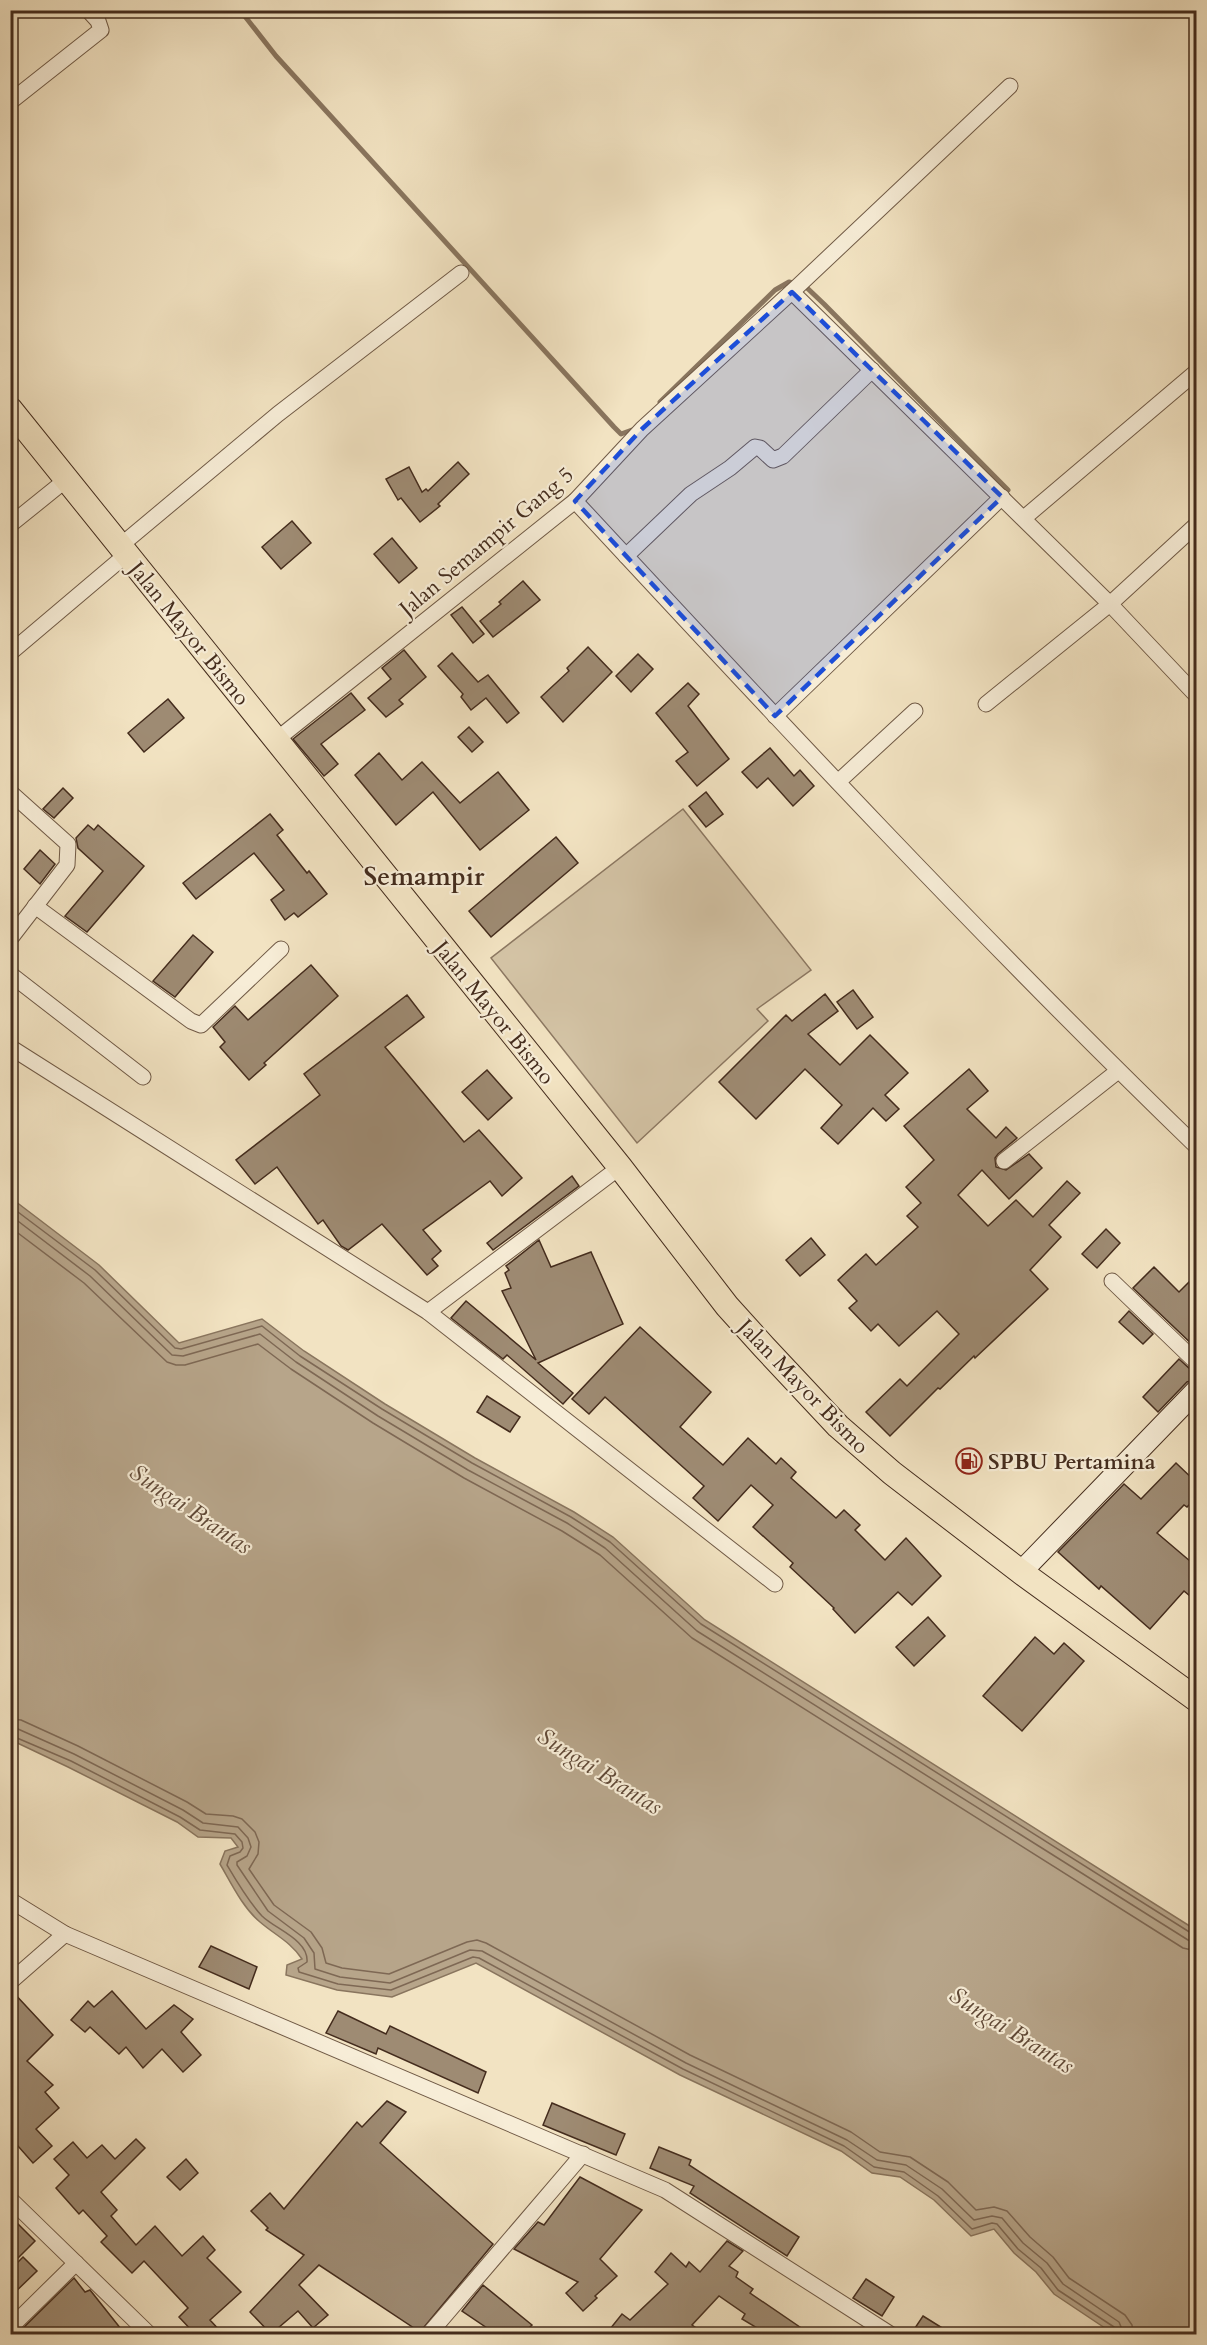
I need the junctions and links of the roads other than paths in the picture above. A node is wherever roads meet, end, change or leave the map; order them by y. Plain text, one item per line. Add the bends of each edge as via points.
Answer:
1 (88, 10) edge
2 (1010, 86) dead end
3 (10, 102) edge
4 (461, 273) dead end
5 (798, 286) junction
6 (873, 370) junction
7 (1197, 372) edge
8 (10, 409) edge
9 (67, 479) junction
10 (1002, 497) junction
11 (575, 501) junction
12 (1024, 518) junction
13 (10, 525) edge
14 (1197, 525) edge
15 (124, 550) junction
16 (626, 556) junction
17 (1110, 604) junction
18 (10, 653) edge
19 (1197, 695) edge
20 (987, 704) dead end
21 (915, 711) dead end
22 (775, 716) junction
23 (276, 740) junction
24 (838, 782) junction
25 (10, 792) edge
26 (35, 906) junction
27 (16, 919) edge
28 (10, 939) edge
29 (280, 949) dead end
30 (10, 974) edge
31 (10, 1047) edge
32 (1118, 1071) junction
33 (143, 1077) dead end
34 (1197, 1146) edge
35 (1004, 1161) dead end
36 (620, 1167) junction
37 (1112, 1281) dead end
38 (428, 1312) junction
39 (1197, 1362) edge
40 (1197, 1391) edge
41 (1021, 1572) junction
42 (775, 1584) dead end
43 (1197, 1699) edge
44 (10, 1900) edge
45 (65, 1934) junction
46 (10, 1982) edge
47 (583, 2154) junction
48 (10, 2199) edge
49 (76, 2263) junction
50 (10, 2328) edge
51 (149, 2334) edge
52 (429, 2334) edge
53 (890, 2334) edge

1 - 3 street via 101,30
2 - 5 street, Jalan Semampir Gang 5
4 - 15 street via 278,414
5 - 6 street
5 - 11 street, Jalan Semampir Gang 5 via 642,429
6 - 10 street
6 - 16 street via 783,456 773,460 754,447 691,494
7 - 12 street
8 - 9 main road, Jalan Mayor Bismo
9 - 13 street
9 - 15 main road, Jalan Mayor Bismo
10 - 12 street
10 - 22 street
11 - 16 street
11 - 23 street, Jalan Semampir Gang 5
12 - 17 street
14 - 17 street
15 - 18 street
15 - 23 main road, Jalan Mayor Bismo
16 - 22 street
17 - 19 street
17 - 20 street
21 - 24 street
22 - 24 street
23 - 36 main road, Jalan Mayor Bismo
24 - 32 street
25 - 26 street via 68,844 66,865
26 - 27 street
26 - 29 street via 190,1022 201,1025
27 - 28 street
30 - 33 street
31 - 38 street
32 - 34 street
32 - 35 street
36 - 38 street
36 - 41 main road, Jalan Mayor Bismo via 727,1306 838,1426 892,1473
37 - 39 street
38 - 42 street
40 - 41 street
41 - 43 main road, Jalan Mayor Bismo
44 - 45 street
45 - 46 street
45 - 47 street
47 - 52 street
47 - 53 street via 665,2190
48 - 49 street
49 - 50 street
49 - 51 street

